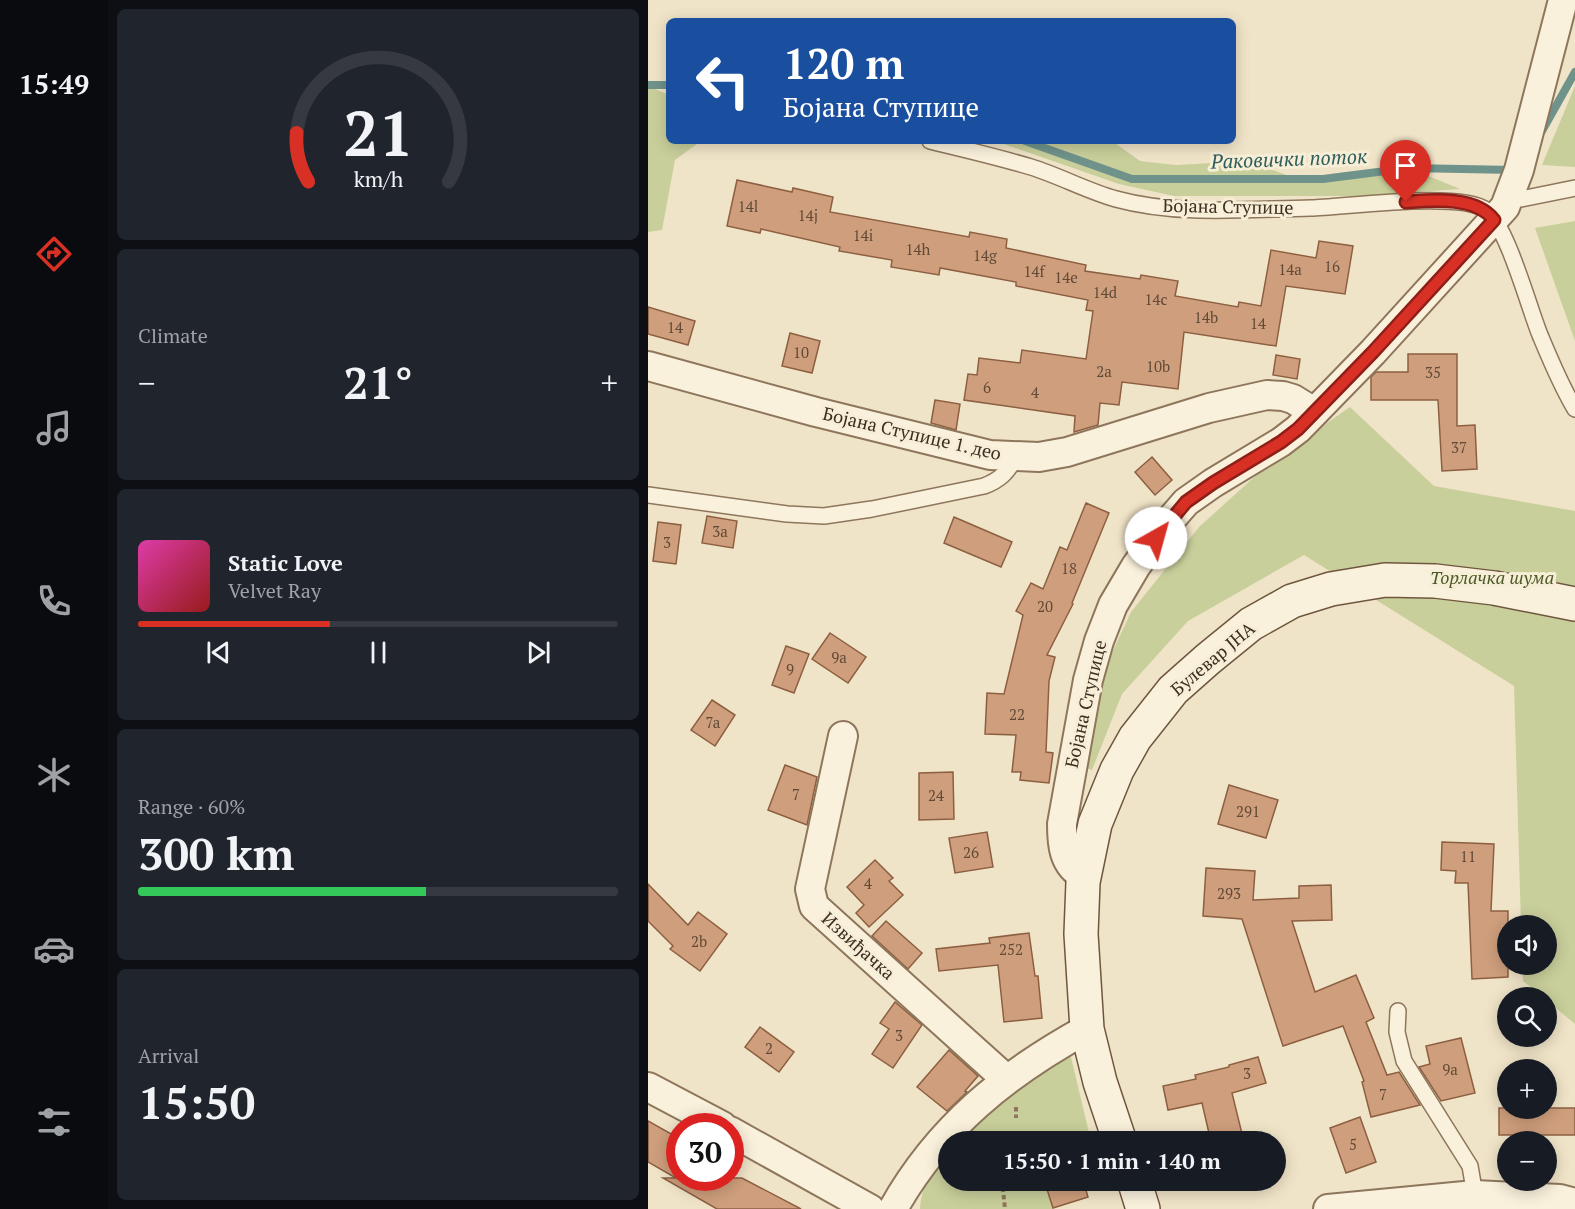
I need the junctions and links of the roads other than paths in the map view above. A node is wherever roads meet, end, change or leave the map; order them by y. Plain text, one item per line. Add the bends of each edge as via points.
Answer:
1 (1563, 0) edge
2 (942, 144) edge
3 (1575, 188) edge
4 (1512, 193) junction
5 (1494, 220) junction
6 (648, 366) edge
7 (1575, 409) edge
8 (1314, 412) junction
9 (1016, 457) junction
10 (648, 495) edge
11 (1575, 604) edge
12 (843, 736) dead end
13 (1084, 876) junction
14 (1398, 1011) dead end
15 (1087, 1029) junction
16 (1006, 1078) junction
17 (648, 1087) edge
18 (697, 1113) edge
19 (1116, 1131) edge
20 (744, 1139) edge
21 (1137, 1191) edge
22 (1476, 1195) junction
23 (1575, 1203) edge
24 (870, 1209) edge
25 (893, 1209) edge
26 (1143, 1209) edge
27 (1328, 1209) edge

1 - 4 street, Бојана Ступице
2 - 5 lane, Бојана Ступице via 1031,167 1115,199 1151,206 1327,208 1425,200 1469,203 1487,210
3 - 4 lane via 1521,199
4 - 5 street, Бојана Ступице
5 - 7 lane via 1510,250 1540,336
5 - 8 street, Бојана Ступице
6 - 9 street, Бојана Ступице 1. део via 816,412 990,455
8 - 9 street, Бојана Ступице 1. део via 1293,399 1268,395 1209,408 1067,452
8 - 13 street, Бојана Ступице via 1281,442 1186,502 1142,558 1113,605 1088,680 1062,824 1065,856
9 - 10 lane via 998,481 984,486 824,516
11 - 13 main road, Булевар ЈНА via 1494,588 1405,580 1331,589 1292,601 1251,624 1208,659 1173,690 1135,738 1104,797
12 - 16 street, Извиђачка via 810,889 814,906
13 - 15 main road, Булевар ЈНА via 1080,934
14 - 22 lane via 1397,1032 1404,1061 1470,1166
15 - 16 street
15 - 19 main road, Булевар ЈНА
16 - 25 street via 950,1130 907,1184
17 - 18 street
20 - 24 street
21 - 26 main road
22 - 23 street
22 - 27 street

